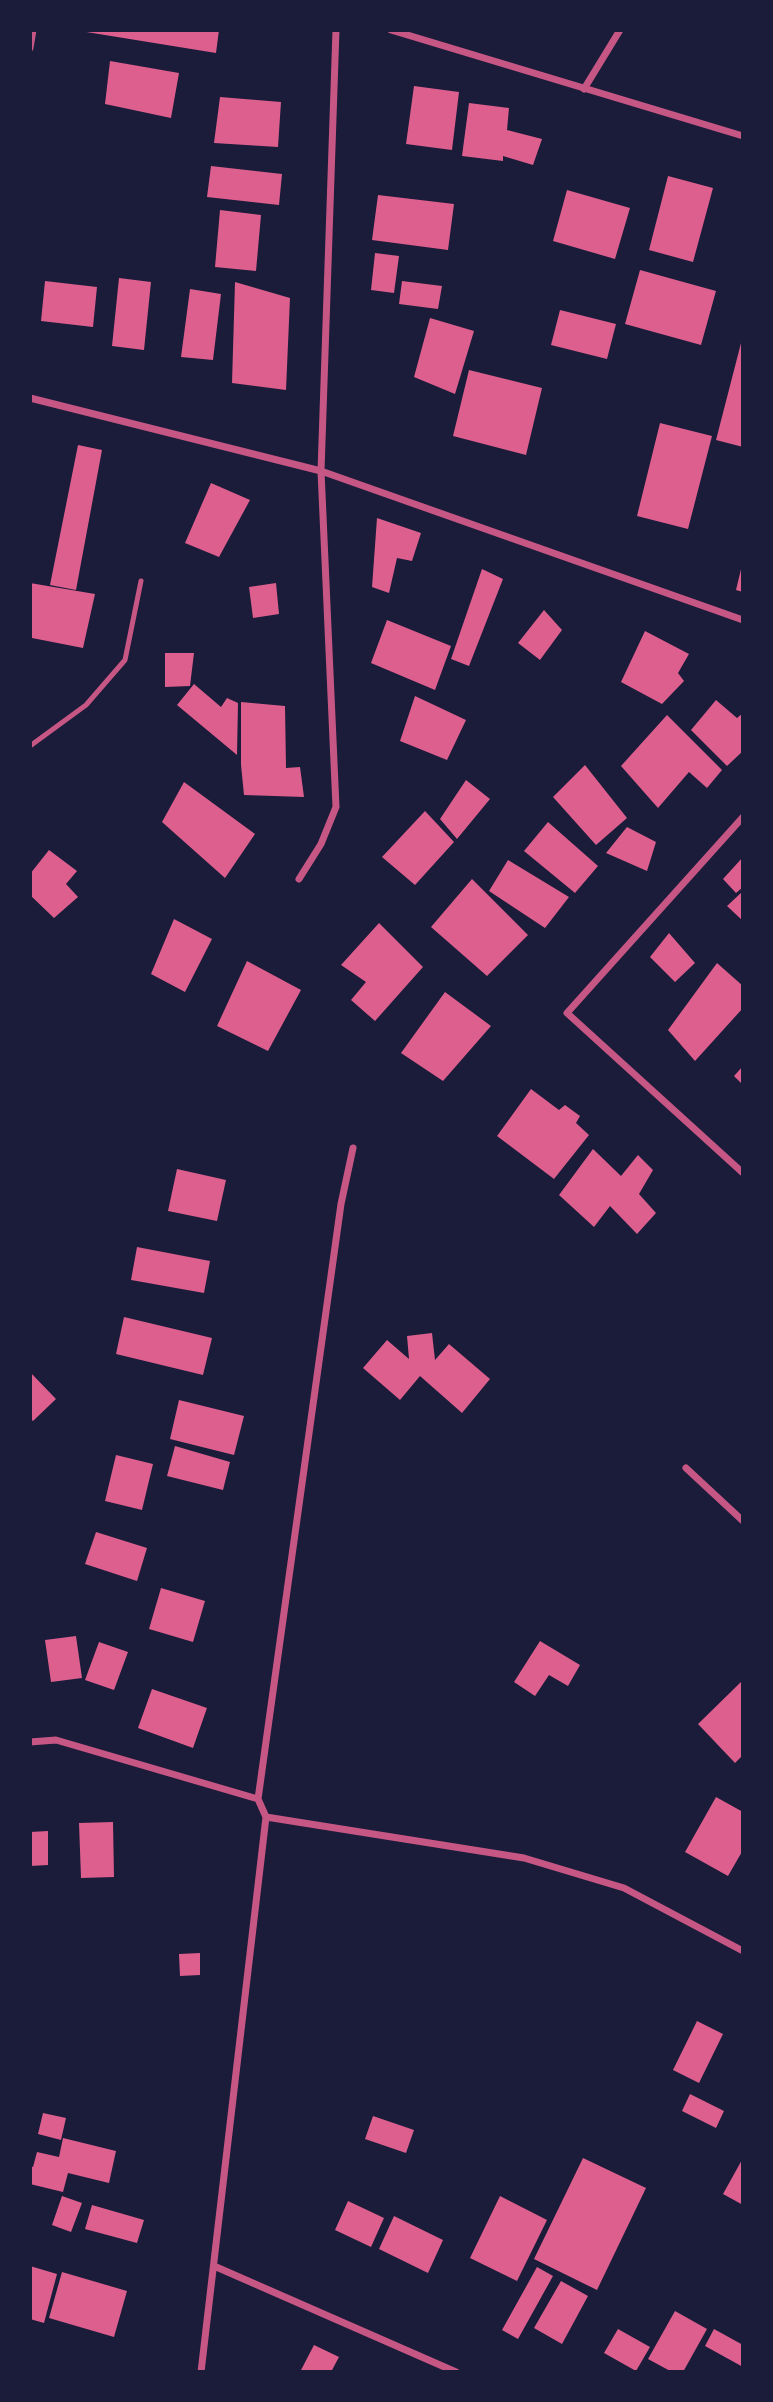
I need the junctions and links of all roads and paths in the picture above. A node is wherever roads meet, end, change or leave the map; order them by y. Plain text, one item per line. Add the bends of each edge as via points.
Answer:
1 (33, 30) edge
2 (336, 30) edge
3 (391, 30) edge
4 (620, 30) edge
5 (30, 48) edge
6 (584, 89) junction
7 (743, 136) edge
8 (30, 398) edge
9 (321, 471) junction
10 (141, 581) dead end
11 (743, 620) edge
12 (30, 746) edge
13 (743, 817) edge
14 (299, 879) dead end
15 (353, 1149) dead end
16 (743, 1173) edge
17 (686, 1468) dead end
18 (743, 1521) edge
19 (30, 1742) edge
20 (258, 1799) junction
21 (266, 1817) junction
22 (743, 1951) edge
23 (214, 2266) junction
24 (201, 2372) edge
25 (456, 2372) edge

1 - 5 street
2 - 9 street
3 - 6 street
4 - 6 street
6 - 7 street
8 - 9 street
9 - 11 street
9 - 14 street via 336,807 321,844
10 - 12 lane via 125,660 86,705
13 - 16 street via 567,1013
15 - 20 street via 341,1204
17 - 18 street
19 - 20 street via 56,1740
20 - 21 street
21 - 22 street via 524,1858 624,1888
21 - 23 street
23 - 24 street
23 - 25 street

